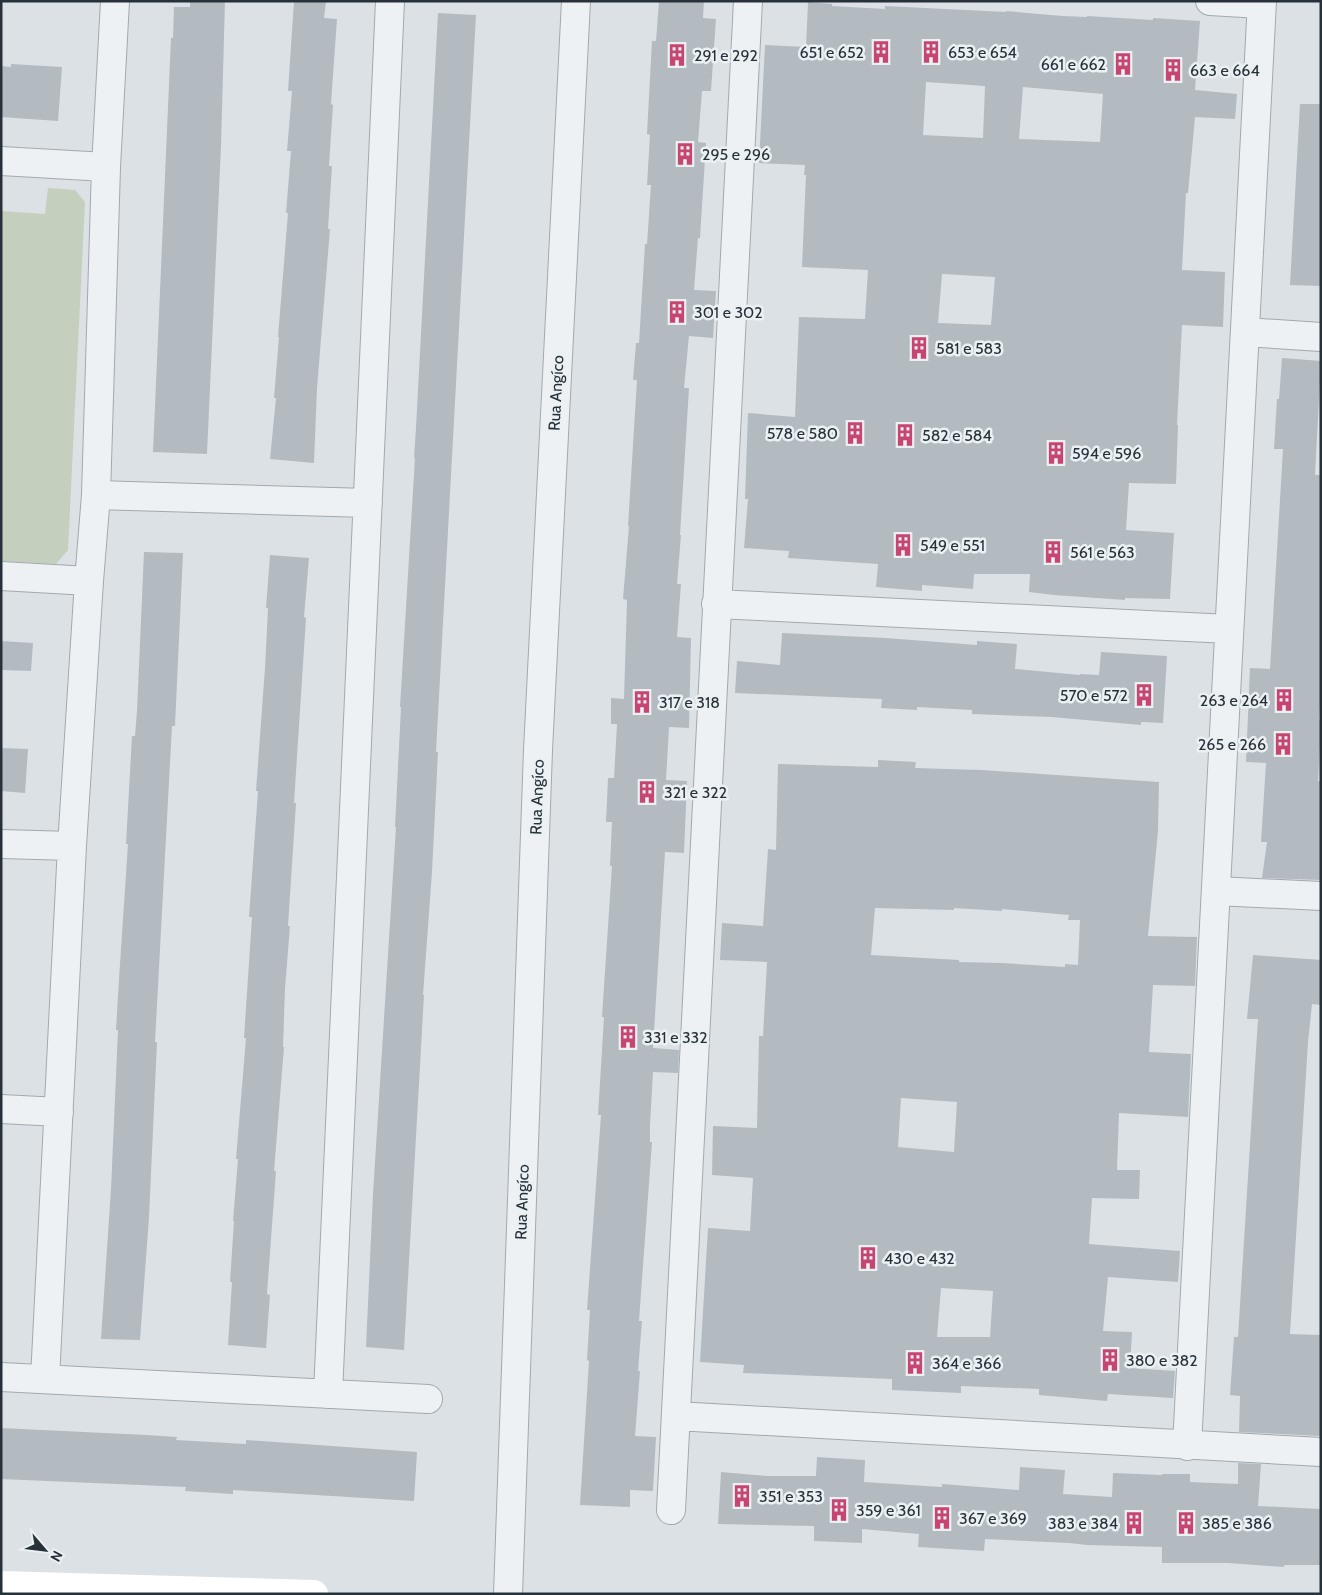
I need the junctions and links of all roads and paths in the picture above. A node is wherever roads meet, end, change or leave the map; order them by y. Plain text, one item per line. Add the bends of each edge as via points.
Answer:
1 (115, 1) edge
2 (390, 1) edge
3 (576, 1) edge
4 (748, 1) edge
5 (1210, 1) edge
6 (1262, 3) edge
7 (1, 161) edge
8 (106, 167) junction
9 (1245, 332) junction
10 (1321, 337) edge
11 (96, 495) junction
12 (368, 503) junction
13 (1, 576) edge
14 (89, 581) junction
15 (716, 604) junction
16 (1228, 629) junction
17 (1, 844) edge
18 (72, 846) junction
19 (1216, 891) junction
20 (1321, 896) edge
21 (1, 1110) edge
22 (59, 1112) junction
23 (1, 1377) edge
24 (45, 1379) junction
25 (328, 1394) junction
26 (428, 1399) dead end
27 (676, 1416) junction
28 (1188, 1446) junction
29 (1321, 1452) edge
30 (671, 1510) dead end
31 (1, 1585) edge
32 (59, 1590) edge
33 (314, 1594) edge
34 (508, 1594) edge

1 - 8 street
2 - 12 street
3 - 34 street, Rua Angíco via 538,750
4 - 15 street
5 - 6 street
6 - 9 street
7 - 8 street
8 - 11 street
9 - 10 street
9 - 16 street
11 - 12 street
11 - 14 street
12 - 25 street
13 - 14 street
14 - 18 street
15 - 16 street
15 - 27 street
16 - 19 street
17 - 18 street
18 - 22 street
19 - 20 street
19 - 28 street
21 - 22 street
22 - 24 street
23 - 24 street
24 - 25 street
25 - 26 street
27 - 28 street
27 - 30 street
28 - 29 street
31 - 32 street
32 - 33 street

